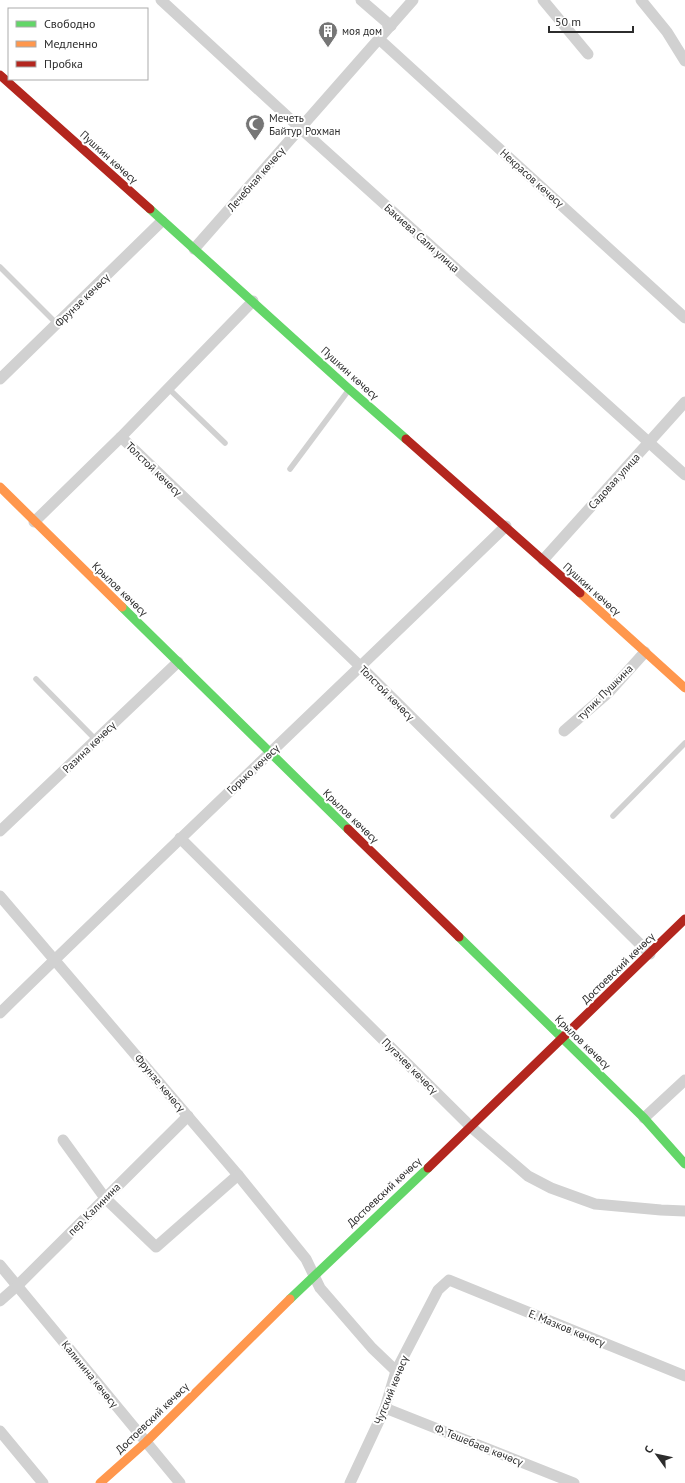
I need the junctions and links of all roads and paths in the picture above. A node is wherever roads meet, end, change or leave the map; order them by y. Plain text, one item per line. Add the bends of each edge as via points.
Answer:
1 (161, 0) edge
2 (361, 0) edge
3 (413, 0) edge
4 (543, 0) edge
5 (641, 0) edge
6 (391, 26) junction
7 (379, 39) junction
8 (588, 54) dead end
9 (685, 61) edge
10 (0, 75) edge
11 (300, 128) junction
12 (162, 221) junction
13 (194, 249) junction
14 (0, 267) edge
15 (253, 301) junction
16 (685, 318) edge
17 (57, 325) junction
18 (0, 379) edge
19 (168, 388) junction
20 (349, 389) junction
21 (685, 402) edge
22 (121, 437) junction
23 (225, 443) dead end
24 (649, 443) junction
25 (290, 469) dead end
26 (685, 475) edge
27 (0, 487) edge
28 (34, 522) junction
29 (506, 526) junction
30 (543, 560) junction
31 (645, 652) junction
32 (178, 662) junction
33 (361, 667) junction
34 (36, 679) dead end
35 (685, 688) edge
36 (564, 731) dead end
37 (96, 740) junction
38 (685, 743) edge
39 (270, 754) junction
40 (613, 816) dead end
41 (0, 832) edge
42 (180, 838) junction
43 (0, 896) edge
44 (685, 918) edge
45 (650, 954) junction
46 (55, 959) junction
47 (0, 1012) edge
48 (562, 1038) junction
49 (685, 1080) edge
50 (188, 1116) junction
51 (644, 1118) junction
52 (471, 1127) junction
53 (63, 1140) dead end
54 (685, 1164) edge
55 (238, 1175) junction
56 (105, 1198) junction
57 (685, 1211) edge
58 (0, 1265) edge
59 (314, 1275) junction
60 (450, 1280) joint
61 (17, 1286) junction
62 (0, 1301) edge
63 (396, 1371) junction
64 (685, 1376) edge
65 (384, 1408) junction
66 (0, 1431) edge
67 (146, 1442) junction
68 (44, 1483) edge
69 (100, 1483) edge
70 (180, 1483) edge
71 (350, 1483) edge
72 (574, 1483) edge

1 - 11 street, Бакиева Сали улица
2 - 6 street
3 - 6 street, Лечебная көчөсү
4 - 8 street
5 - 9 street via 668,32
6 - 7 street, Лечебная көчөсү
7 - 11 street, Лечебная көчөсү
7 - 16 street, Некрасов көчөсү
10 - 12 main road, Пушкин көчөсү
11 - 13 street, Лечебная көчөсү
11 - 24 street, Бакиева Сали улица
12 - 13 main road, Пушкин көчөсү
12 - 17 street, Фрунзе көчөсү
13 - 15 main road, Пушкин көчөсү
14 - 17 lane
15 - 19 street
15 - 20 main road, Пушкин көчөсү
17 - 18 street, Фрунзе көчөсү
19 - 22 street
19 - 23 lane
20 - 25 lane
20 - 29 main road, Пушкин көчөсү
21 - 24 street, Садовая улица
22 - 28 street
22 - 33 street, Толстой көчөсү
24 - 26 street, Бакиева Сали улица
24 - 30 street, Садовая улица
27 - 28 main road, Крылов көчөсү
28 - 32 main road, Крылов көчөсү
29 - 30 main road, Пушкин көчөсү
29 - 33 street, Горько көчөсү
30 - 31 main road, Пушкин көчөсү
31 - 35 main road, Пушкин көчөсү
31 - 36 street, тупик Пушкина via 608,692
32 - 37 street, Разина көчөсү
32 - 39 main road, Крылов көчөсү
33 - 39 street, Горько көчөсү
33 - 45 street, Толстой көчөсү
34 - 37 lane
37 - 41 street, Разина көчөсү
38 - 40 lane
39 - 42 street, Горько көчөсү
39 - 48 main road, Крылов көчөсү
42 - 46 street, Горько көчөсү
42 - 52 street, Пугачев көчөсү
43 - 46 street, Фрунзе көчөсү
44 - 45 main road, Достоевский көчөсү
45 - 48 main road, Достоевский көчөсү
46 - 47 street, Горько көчөсү
46 - 50 street, Фрунзе көчөсү
48 - 51 main road, Крылов көчөсү
48 - 52 main road, Достоевский көчөсү
49 - 51 street
50 - 55 street, Фрунзе көчөсү
50 - 56 street, пер. Калинина
51 - 54 main road, Крылов көчөсү
52 - 57 street, Пугачев көчөсү via 528,1176 552,1188 595,1204
52 - 59 main road, Достоевский көчөсү
53 - 56 street
55 - 56 street via 156,1247
55 - 59 street, Фрунзе көчөсү via 306,1259
56 - 61 street, пер. Калинина
58 - 61 street, Калинина көчөсү
59 - 63 street, Фрунзе көчөсү via 320,1288 372,1348
59 - 67 main road, Достоевский көчөсү
60 - 63 street, Чутский көчөсү via 438,1290
60 - 64 street, Е. Мазков көчөсү
61 - 62 street, пер. Калинина
61 - 67 street, Калинина көчөсү
63 - 65 street, Чутский көчөсү
65 - 71 street, Чутский көчөсү
65 - 72 street, Ф. Тешебаев көчөсү
66 - 68 street
67 - 69 main road, Достоевский көчөсү
67 - 70 street, Калинина көчөсү

